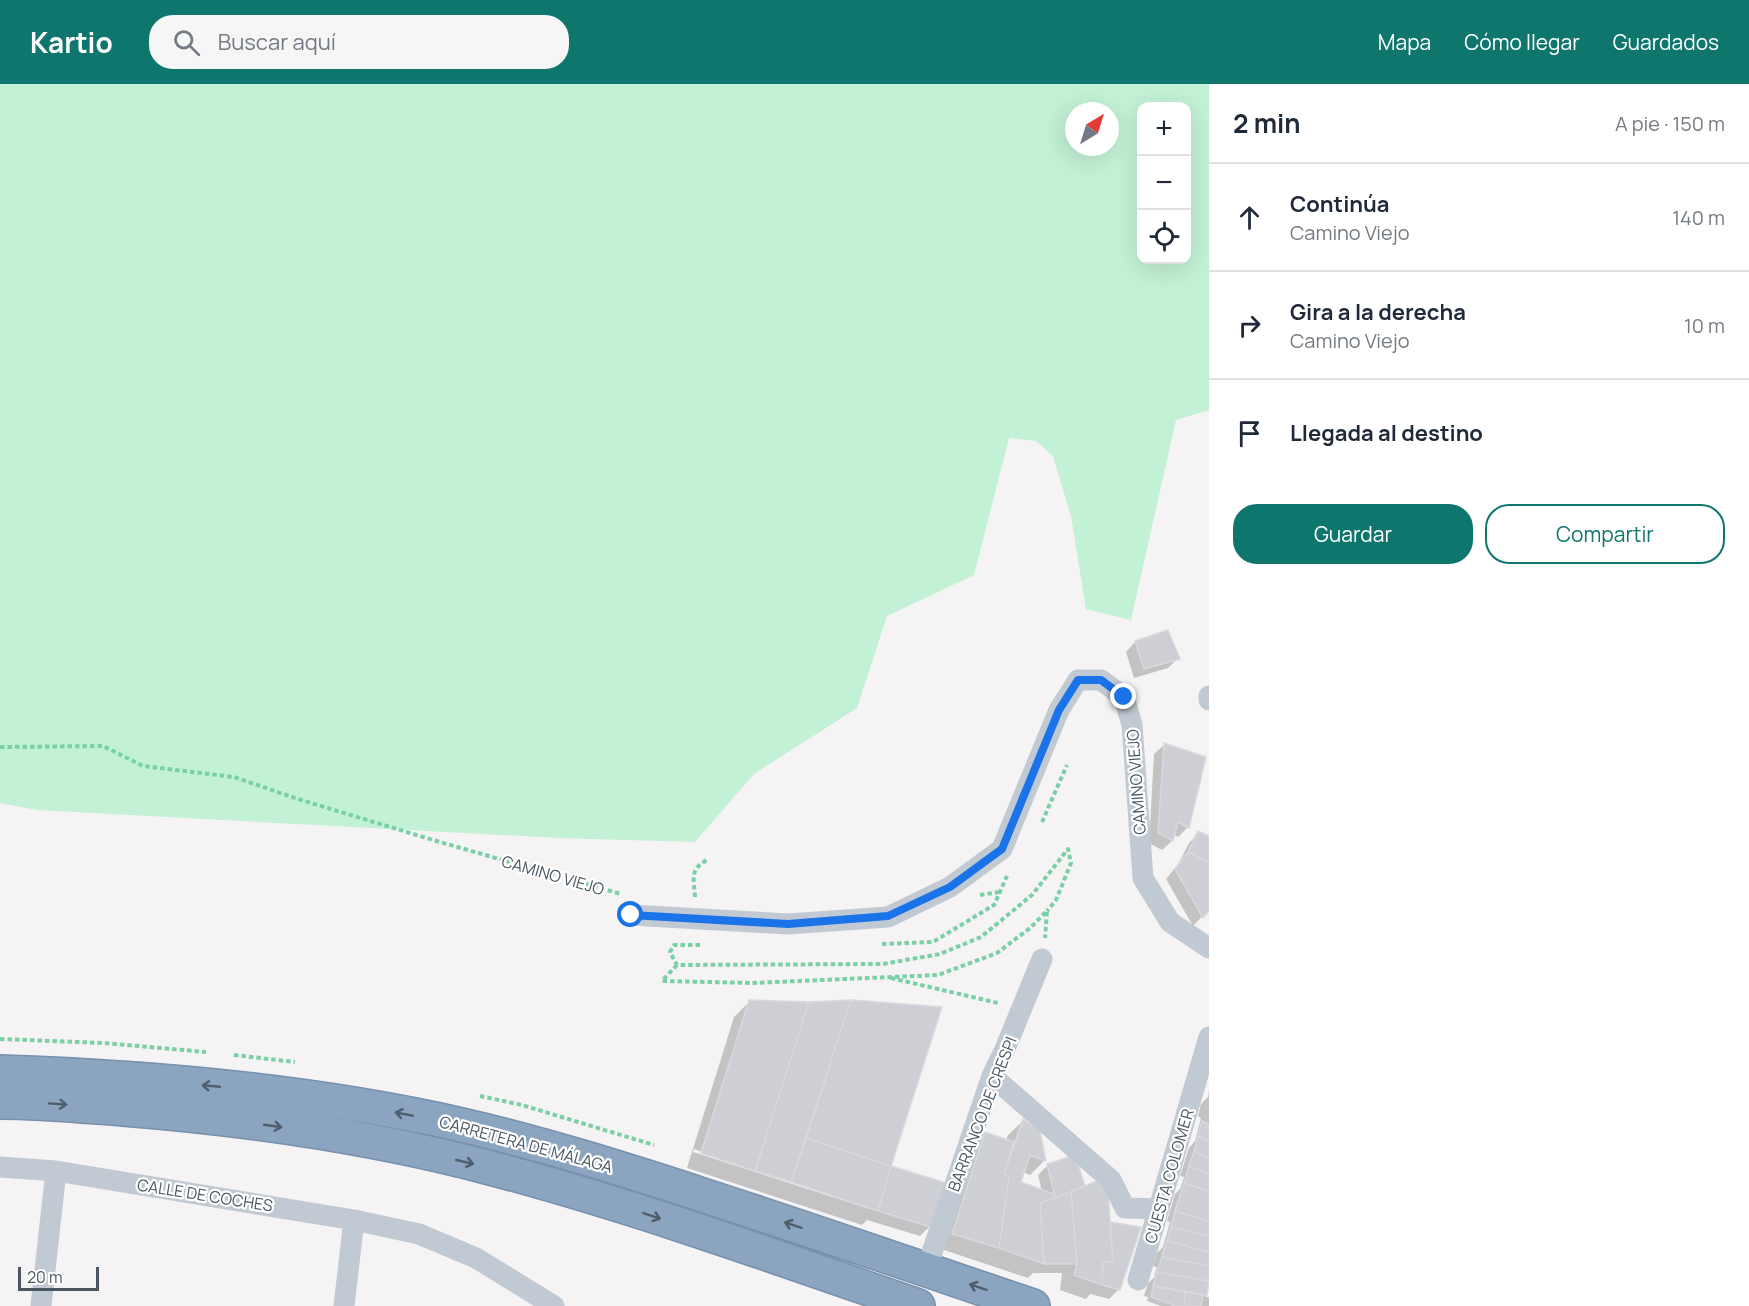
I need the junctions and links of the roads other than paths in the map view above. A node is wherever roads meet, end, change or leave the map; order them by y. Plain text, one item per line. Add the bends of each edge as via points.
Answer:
1 (1209, 696) edge
2 (1209, 700) edge
3 (631, 915) road end
4 (1209, 948) edge
5 (1042, 959) road end
6 (1209, 1037) edge
7 (0, 1071) edge
8 (992, 1076) junction
9 (0, 1102) edge
10 (0, 1167) edge
11 (56, 1171) junction
12 (1159, 1209) junction
13 (354, 1220) junction
14 (926, 1270) junction
15 (1138, 1280) dead end
16 (41, 1306) edge
17 (344, 1306) edge
18 (554, 1306) edge
19 (918, 1306) edge
20 (1033, 1306) edge

1 - 2 street
3 - 4 street, CAMINO VIEJO via 788,924 888,916 950,887 1002,849 1059,710 1078,680 1101,680 1124,697 1132,724 1143,878 1170,922
5 - 8 street, BARRANCO DE CRESPI
6 - 12 street, CUESTA COLOMER
14 -> 7 highway, CARRETERA DE MÁLAGA via 560,1150 459,1124 234,1089
8 - 12 street via 1111,1180 1125,1208
8 - 14 street, BARRANCO DE CRESPI
9 -> 19 highway, CARRETERA DE MÁLAGA via 177,1114 406,1148 633,1210
10 - 11 street, CALLE DE COCHES
11 - 13 street, CALLE DE COCHES
11 - 16 street
12 - 15 street, CUESTA COLOMER
13 - 17 street
13 - 18 street, CALLE DE COCHES via 419,1234 476,1258
20 -> 14 highway, CARRETERA DE MÁLAGA

